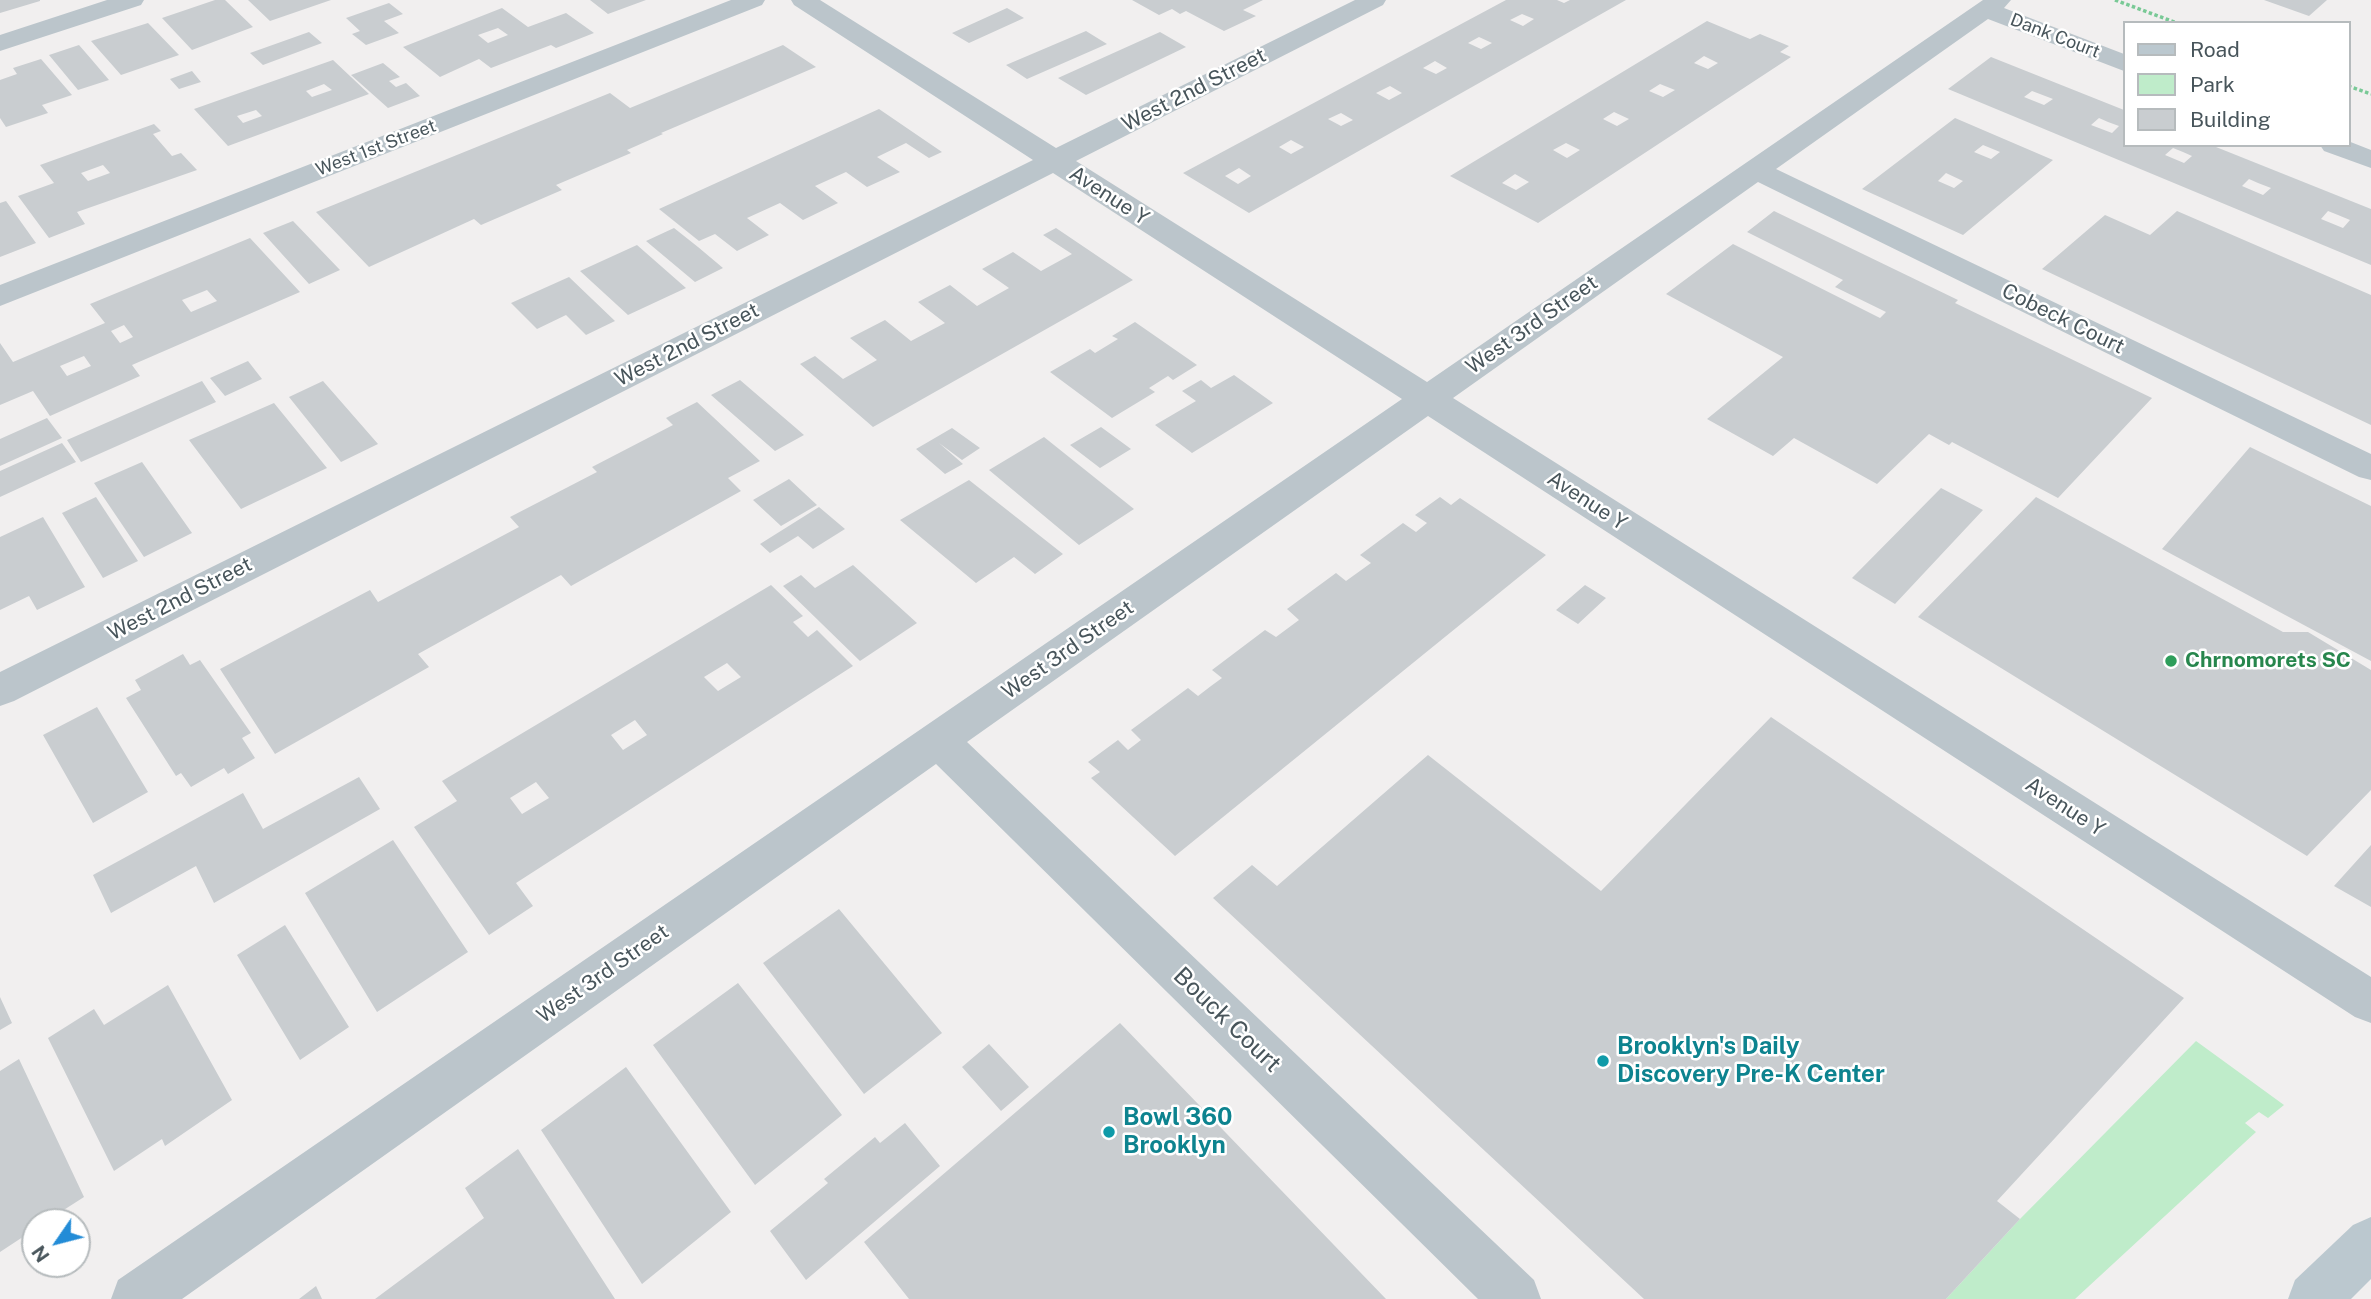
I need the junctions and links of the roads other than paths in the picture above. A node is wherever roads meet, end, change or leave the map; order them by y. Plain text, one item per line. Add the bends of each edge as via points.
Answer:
1 (132, 0) edge
2 (752, 0) edge
3 (803, 0) edge
4 (1374, 0) edge
5 (1992, 5) edge
6 (0, 43) edge
7 (2122, 62) edge
8 (2339, 147) edge
9 (2371, 160) edge
10 (1054, 161) junction
11 (1755, 170) junction
12 (0, 296) edge
13 (1426, 398) junction
14 (2371, 468) edge
15 (0, 690) edge
16 (939, 741) junction
17 (2371, 1002) edge
18 (2371, 1243) edge
19 (137, 1299) edge
20 (1515, 1299) edge
21 (2314, 1299) edge

1 - 6 street
2 - 12 street, West 1st Street
3 - 10 street, Avenue Y
4 - 10 street, West 2nd Street
5 - 7 street, Dank Court
5 - 11 street, West 3rd Street
8 - 9 street
10 - 13 street, Avenue Y
10 - 15 street, West 2nd Street
11 - 13 street, West 3rd Street
11 - 14 street, Cobeck Court
13 - 16 street, West 3rd Street
13 - 17 street, Avenue Y
16 - 19 street, West 3rd Street
16 - 20 street, Bouck Court
18 - 21 main road

